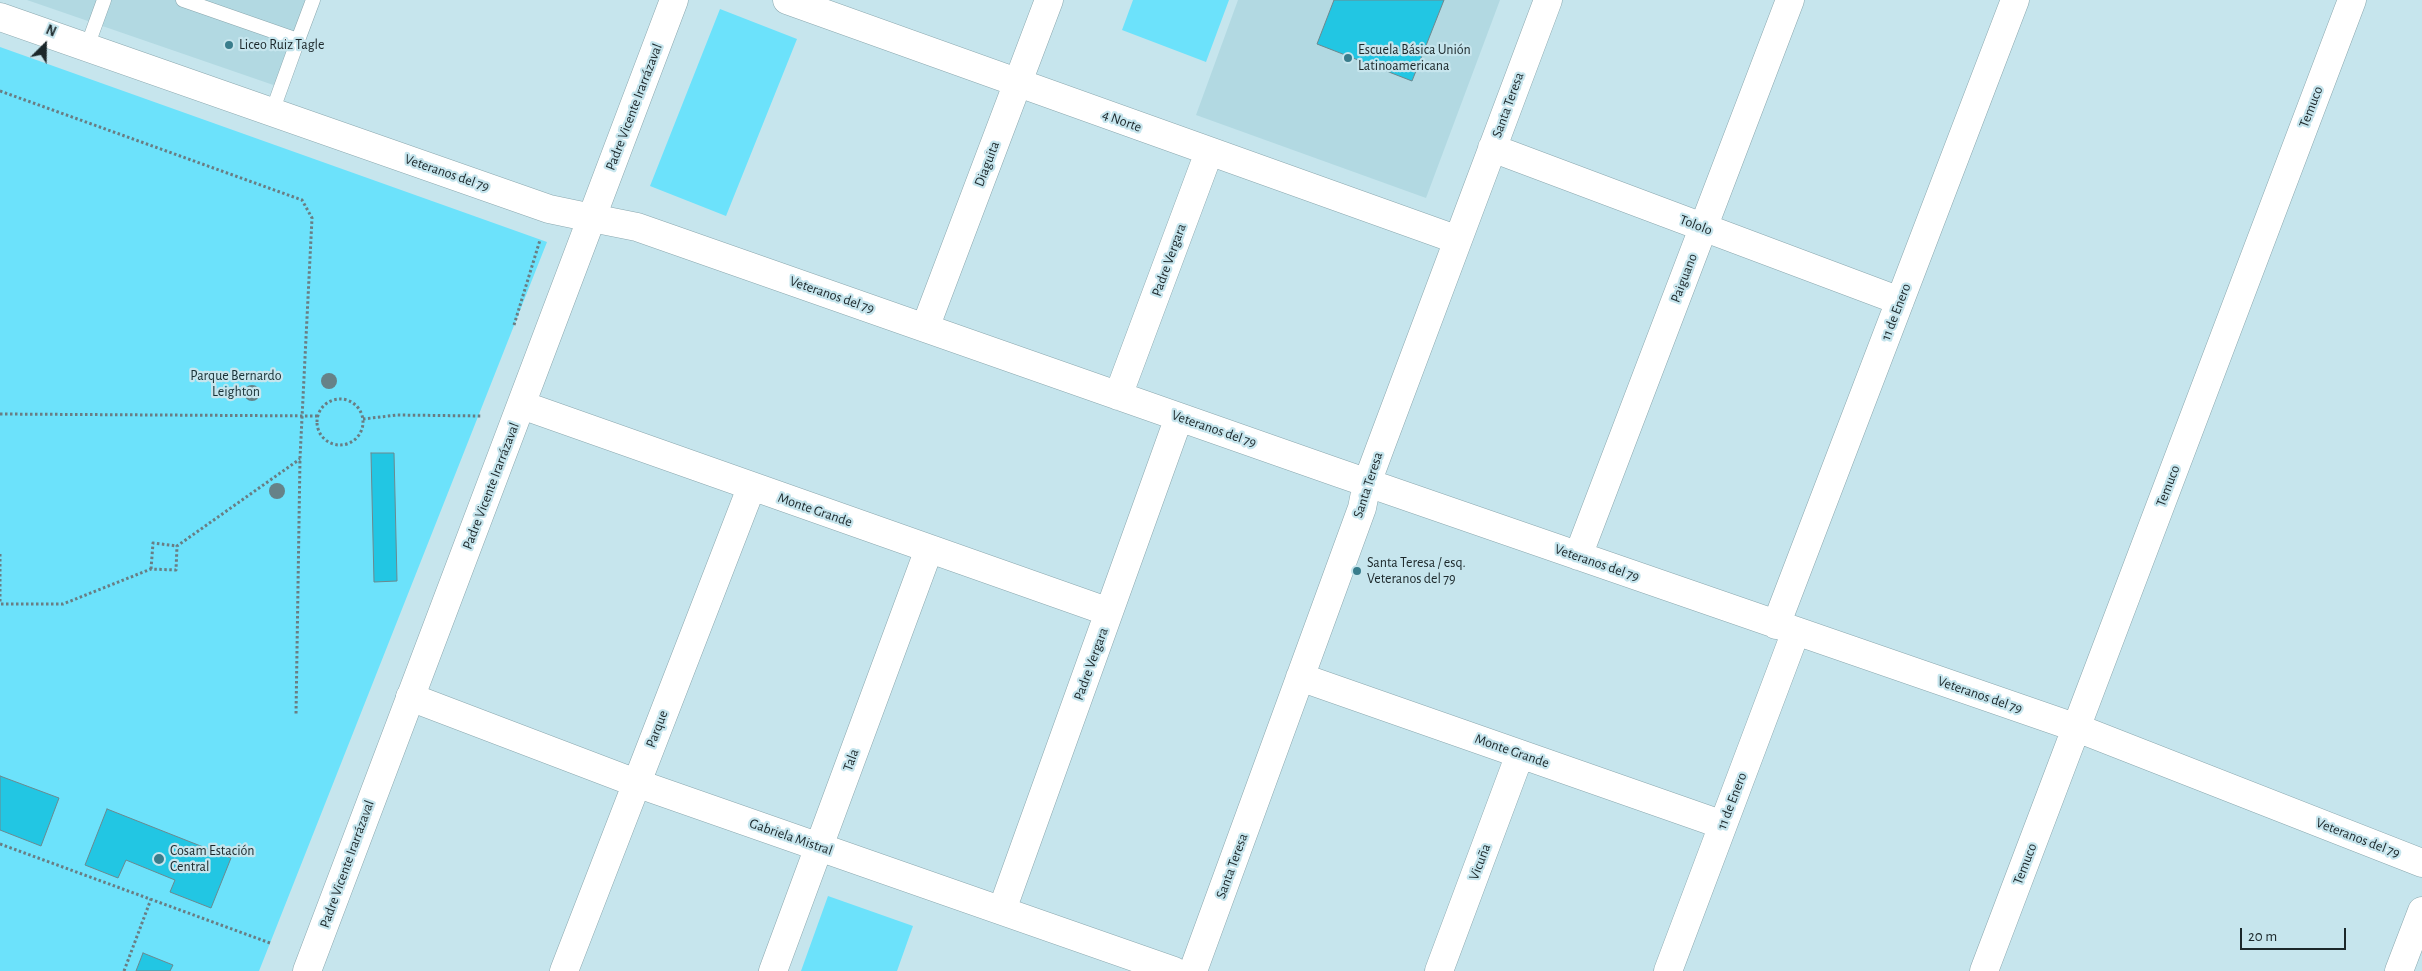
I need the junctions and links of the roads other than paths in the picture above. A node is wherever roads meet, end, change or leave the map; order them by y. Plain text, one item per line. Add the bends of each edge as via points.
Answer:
1 (104, 0) edge
2 (183, 0) edge
3 (313, 0) edge
4 (674, 0) edge
5 (787, 0) edge
6 (1049, 0) edge
7 (1548, 0) edge
8 (1790, 0) edge
9 (2016, 0) edge
10 (2352, 0) edge
11 (0, 17) edge
12 (298, 40) junction
13 (87, 47) junction
14 (1017, 83) junction
15 (272, 112) junction
16 (1492, 148) junction
17 (1209, 152) junction
18 (592, 218) junction
19 (1704, 227) junction
20 (1458, 240) junction
21 (1900, 301) junction
22 (925, 328) junction
23 (1118, 396) junction
24 (522, 405) junction
25 (1179, 417) junction
26 (1368, 483) junction
27 (751, 488) junction
28 (929, 549) junction
29 (1578, 556) junction
30 (1109, 612) junction
31 (1786, 628) junction
32 (1300, 677) junction
33 (410, 697) junction
34 (2077, 728) junction
35 (1520, 754) junction
36 (636, 782) junction
37 (1723, 825) junction
38 (819, 846) junction
39 (2422, 863) edge
40 (1002, 910) junction
41 (2422, 911) edge
42 (308, 971) edge
43 (564, 971) edge
44 (772, 971) edge
45 (1174, 971) edge
46 (1193, 971) edge
47 (1439, 971) edge
48 (1668, 971) edge
49 (1984, 971) edge
50 (2399, 971) edge

1 - 13 lane
2 - 12 lane
3 - 12 lane
4 - 18 street, Padre Vicente Irarrázaval
5 - 14 street, 4 Norte
6 - 14 street, Diaguita
7 - 16 street, Santa Teresa
8 - 19 street, Paiguano
9 - 21 street, 11 de Enero
10 - 34 street, Temuco
11 - 13 street, Veteranos del 79
12 - 15 lane
13 - 15 street, Veteranos del 79
14 - 17 street, 4 Norte
14 - 22 street, Diaguita
15 - 18 street, Veteranos del 79 via 549,209
16 - 19 street, Tololo
16 - 20 street, Santa Teresa
17 - 20 street, 4 Norte
17 - 23 street, Padre Vergara
18 - 22 street, Veteranos del 79 via 637,226
18 - 24 street, Padre Vicente Irarrázaval
19 - 21 street, Tololo
19 - 29 street, Paiguano
20 - 26 street, Santa Teresa
21 - 31 street, 11 de Enero
22 - 23 street, Veteranos del 79
23 - 25 street, Veteranos del 79
24 - 27 street, Monte Grande
24 - 33 street, Padre Vicente Irarrázaval
25 - 26 street, Veteranos del 79
25 - 30 street, Padre Vergara
26 - 29 street, Veteranos del 79
26 - 32 street, Santa Teresa via 1362,508
27 - 28 street, Monte Grande
27 - 36 street, Parque
28 - 30 street, Monte Grande
28 - 38 street, Tala
29 - 31 street, Veteranos del 79
30 - 40 street, Padre Vergara
31 - 34 street, Veteranos del 79
31 - 37 street, 11 de Enero
32 - 35 street, Monte Grande
32 - 46 street, Santa Teresa
33 - 36 street, Gabriela Mistral
33 - 42 street, Padre Vicente Irarrázaval
34 - 39 street, Veteranos del 79
34 - 49 street, Temuco
35 - 37 street, Monte Grande
35 - 47 street, Vicuña
36 - 38 street, Gabriela Mistral
36 - 43 street, Parque
37 - 48 street, 11 de Enero
38 - 40 street, Gabriela Mistral
38 - 44 street, Tala
40 - 45 street, Gabriela Mistral
41 - 50 street

